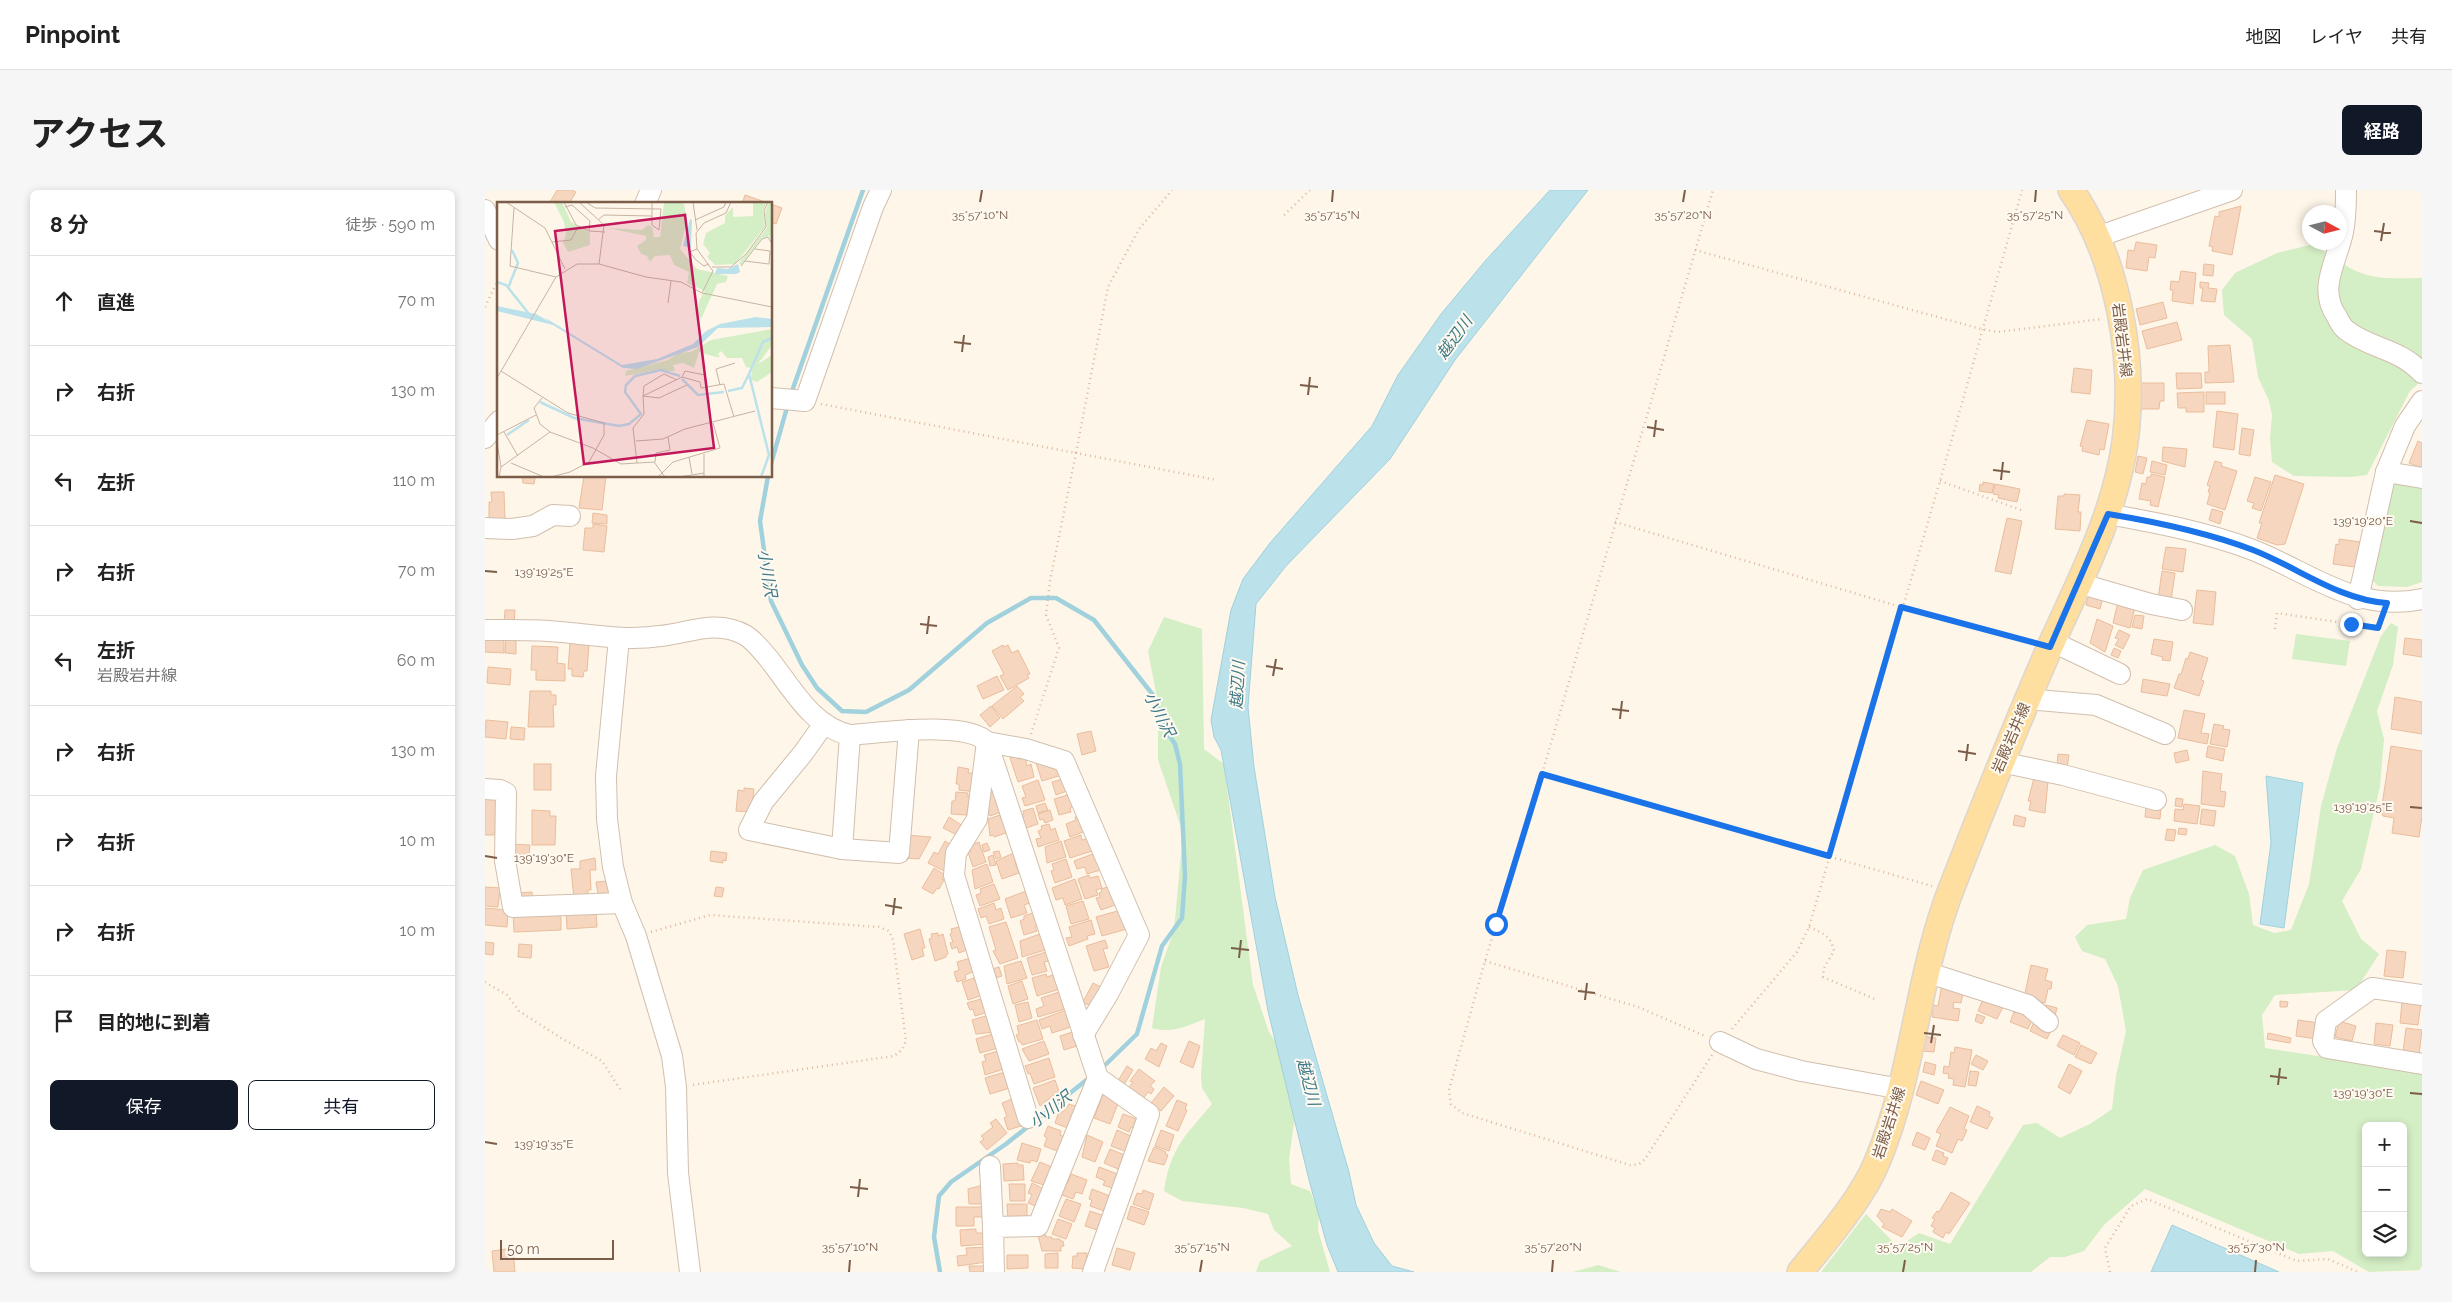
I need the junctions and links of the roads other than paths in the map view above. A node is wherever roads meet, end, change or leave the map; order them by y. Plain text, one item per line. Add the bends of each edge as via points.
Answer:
1 (651, 190) edge
2 (881, 190) edge
3 (2071, 190) edge
4 (2346, 190) edge
5 (2224, 191) edge
6 (646, 202) edge
7 (485, 210) edge
8 (497, 236) edge
9 (2097, 237) junction
10 (2422, 373) edge
11 (773, 398) edge
12 (2422, 401) edge
13 (497, 423) edge
14 (485, 438) edge
15 (2386, 472) junction
16 (2422, 478) edge
17 (2108, 514) junction
18 (570, 516) dead end
19 (485, 528) edge
20 (2078, 583) junction
21 (2358, 599) junction
22 (2422, 600) edge
23 (2182, 610) dead end
24 (485, 630) edge
25 (619, 638) junction
26 (2051, 644) junction
27 (2120, 674) dead end
28 (2027, 699) junction
29 (823, 725) junction
30 (909, 730) junction
31 (2165, 734) dead end
32 (850, 735) junction
33 (987, 742) junction
34 (2001, 762) junction
35 (485, 788) edge
36 (2156, 800) dead end
37 (842, 849) junction
38 (622, 903) junction
39 (1926, 972) junction
40 (2422, 995) edge
41 (2048, 1022) dead end
42 (1083, 1035) junction
43 (1720, 1042) road end
44 (2422, 1064) edge
45 (1098, 1078) junction
46 (1901, 1089) junction
47 (1028, 1118) dead end
48 (990, 1172) dead end
49 (993, 1227) junction
50 (690, 1272) edge
51 (994, 1272) edge
52 (1093, 1272) edge
53 (1800, 1272) edge

1 - 6 street
2 - 11 street via 805,401
3 - 9 main road, 岩殿岩井線
4 - 10 street via 2343,234 2328,277 2333,311 2345,329 2400,354
5 - 9 street
7 - 8 street
9 - 17 main road, 岩殿岩井線 via 2121,319 2128,413 2121,465
12 - 15 street via 2405,426
13 - 14 street
15 - 16 street
15 - 21 street
17 - 20 main road, 岩殿岩井線
17 - 21 street via 2210,536 2253,550
18 - 19 street via 553,515 533,526 512,529
20 - 23 street
20 - 26 main road, 岩殿岩井線
21 - 22 street via 2387,603
24 - 25 street
25 - 29 street via 661,636 708,627 732,630 757,644
25 - 38 street via 606,776 613,867
26 - 27 street
26 - 28 main road, 岩殿岩井線
28 - 31 street via 2096,704
28 - 34 main road, 岩殿岩井線
29 - 32 street
29 - 37 street via 763,802 749,830
30 - 32 street
30 - 33 street via 969,733
30 - 37 street via 899,854
32 - 37 street
33 - 42 street
33 - 42 street via 1026,749 1064,761 1139,935 1109,994
33 - 47 street via 977,819 956,853 954,876
34 - 36 street
34 - 39 main road, 岩殿岩井線 via 1950,891
35 - 38 street via 506,793 505,861 513,907
38 - 50 street via 636,936 672,1056 678,1173
39 - 41 street via 2028,1005
39 - 46 main road, 岩殿岩井線
40 - 44 street via 2372,988 2326,1021 2323,1041 2327,1048
42 - 45 street
43 - 46 street via 1756,1059
45 - 49 street via 1038,1226
45 - 52 street via 1149,1114
46 - 53 main road, 岩殿岩井線 via 1891,1128 1864,1187
48 - 49 street via 990,1166
49 - 51 street

